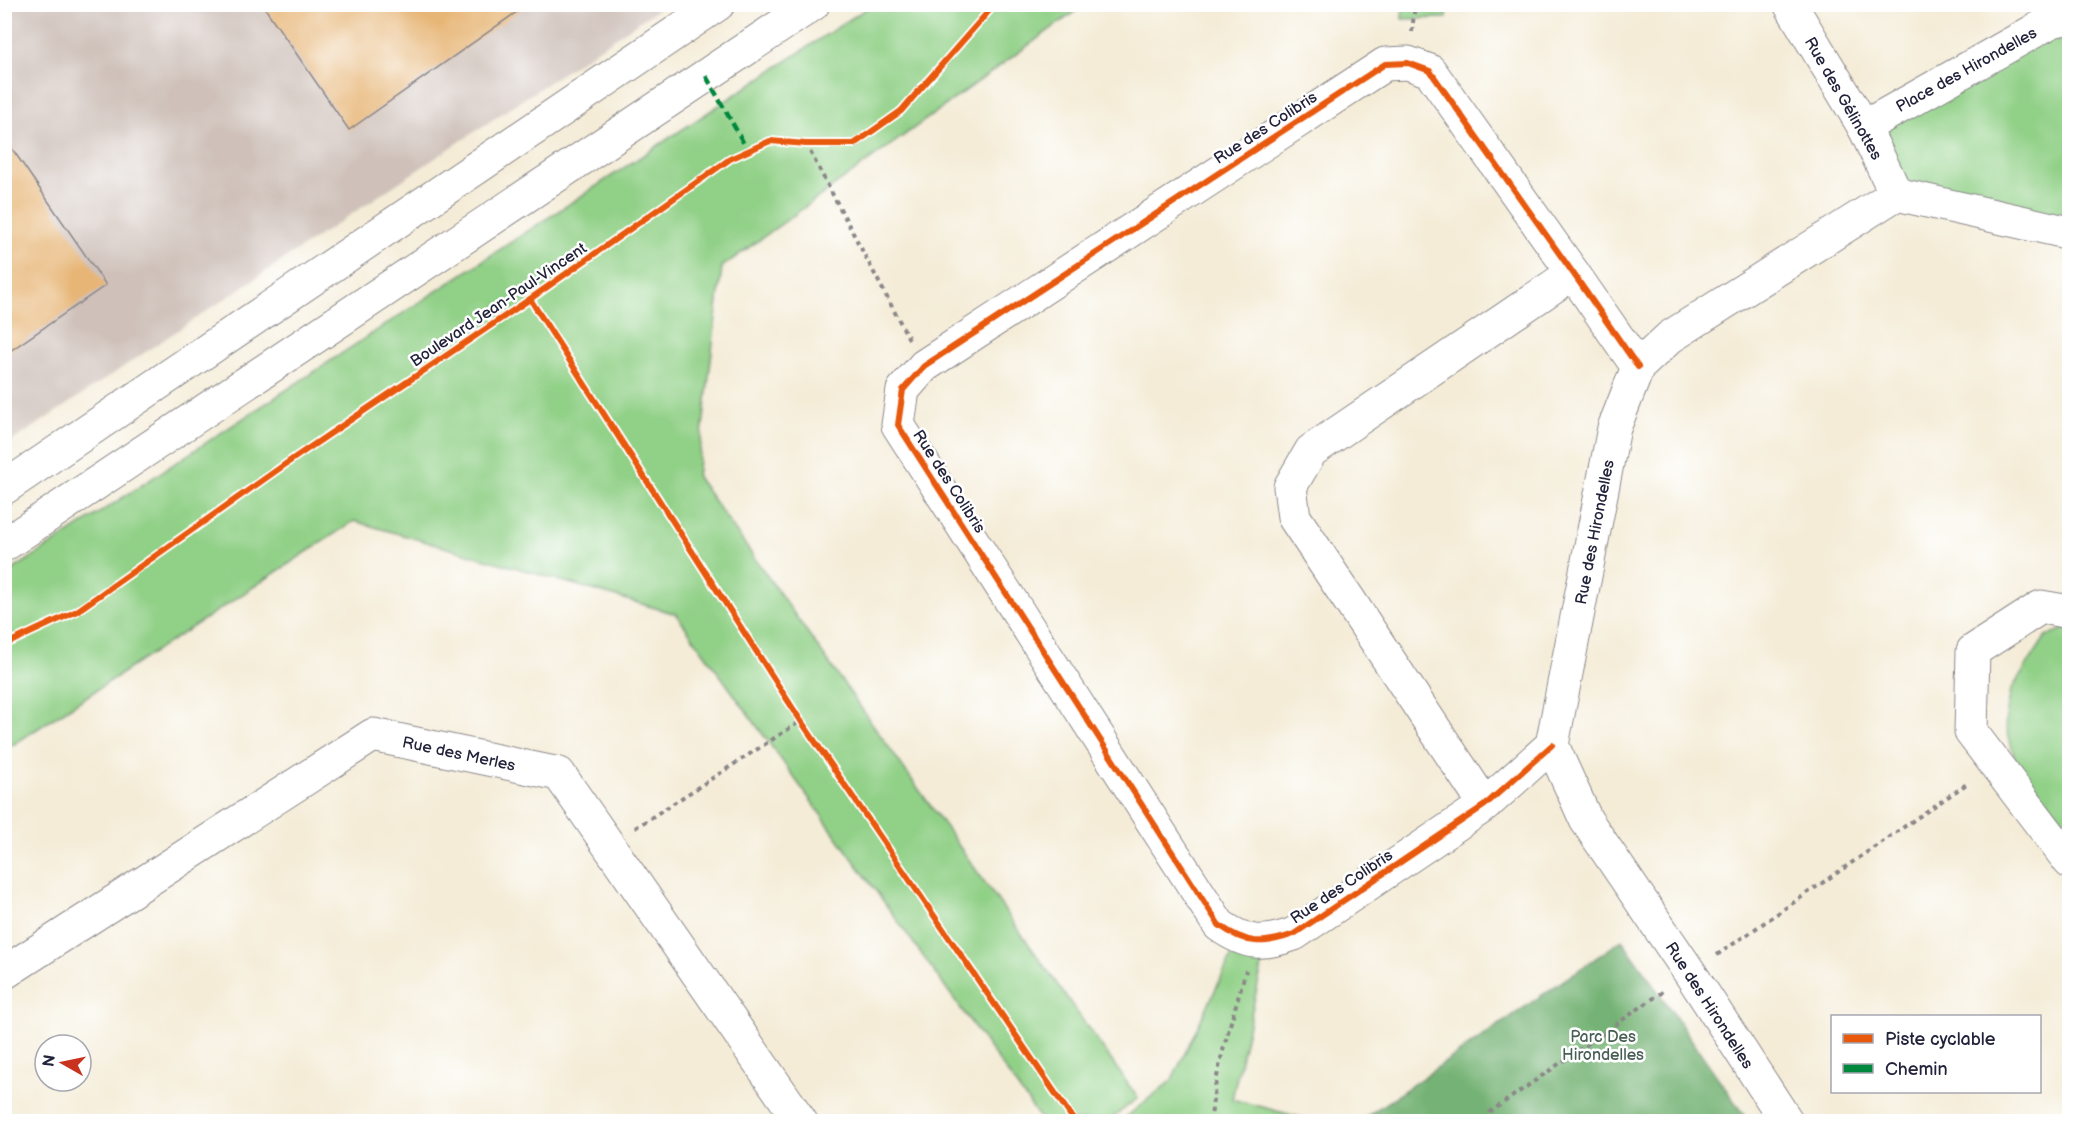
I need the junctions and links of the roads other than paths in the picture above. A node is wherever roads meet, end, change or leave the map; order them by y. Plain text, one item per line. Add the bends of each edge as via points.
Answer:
1 (718, 4) edge
2 (813, 4) edge
3 (1790, 4) edge
4 (2070, 17) edge
5 (676, 33) junction
6 (706, 76) junction
7 (1864, 127) junction
8 (1896, 194) junction
9 (2070, 233) edge
10 (1573, 273) junction
11 (272, 306) junction
12 (293, 352) junction
13 (1638, 367) junction
14 (4, 488) edge
15 (4, 545) edge
16 (2070, 612) edge
17 (1552, 745) junction
18 (1485, 805) junction
19 (2070, 862) edge
20 (4, 973) edge
21 (801, 1122) edge
22 (1787, 1122) edge

1 - 5 street
2 - 6 street
3 - 7 street, Rue des Gélinottes
4 - 7 street, Place des Hirondelles via 2052,21
5 - 6 street
5 - 11 street
6 - 12 street
7 - 8 street, Rue des Gélinottes
8 - 9 street
8 - 13 street, Rue des Hirondelles via 1670,337
10 - 13 street, Rue des Colibris
10 - 18 street via 1311,451 1290,487 1294,517
10 - 18 street, Rue des Colibris via 1430,71 1408,63 1385,64 924,366 903,390 898,425 1219,926 1253,943 1274,941 1294,933
11 - 12 street
11 - 14 street
12 - 15 street
13 - 17 street, Rue des Hirondelles via 1614,428
16 - 19 street via 2041,607 1973,651 1971,732
17 - 18 street, Rue des Colibris
17 - 22 street, Rue des Hirondelles via 1586,820
20 - 21 street, Rue des Merles via 373,735 559,774

